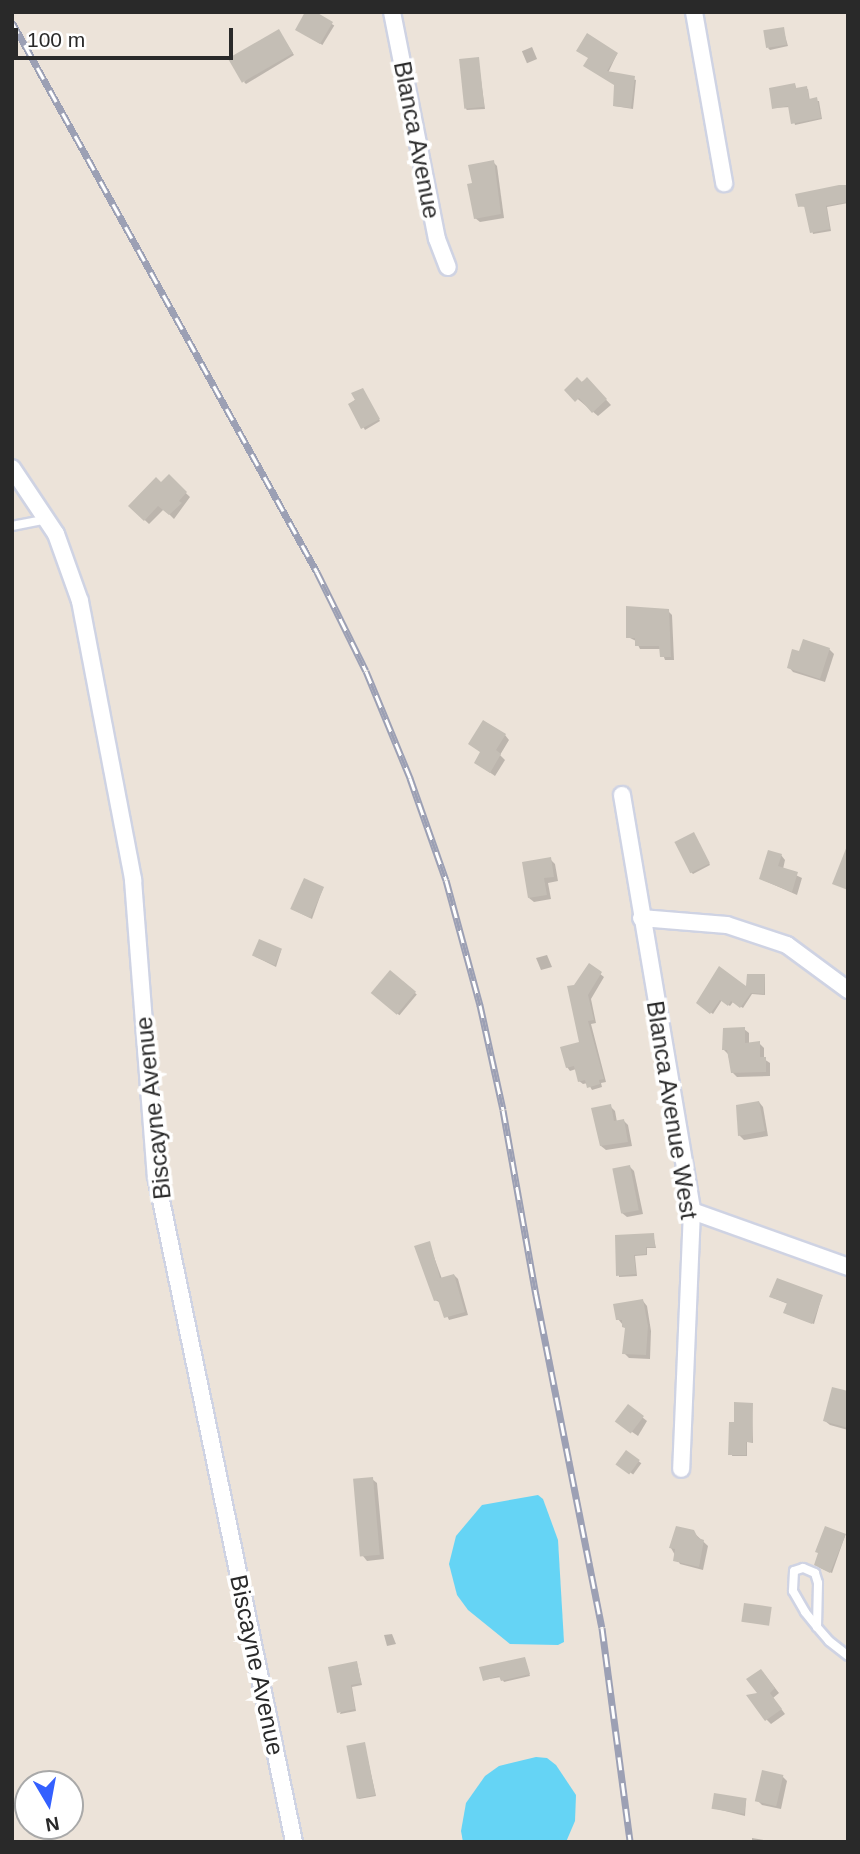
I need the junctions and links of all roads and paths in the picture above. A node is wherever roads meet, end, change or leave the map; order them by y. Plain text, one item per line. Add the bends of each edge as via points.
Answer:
1 (392, 12) edge
2 (694, 12) edge
3 (724, 183) dead end
4 (448, 267) dead end
5 (12, 468) edge
6 (47, 519) junction
7 (12, 526) edge
8 (622, 795) dead end
9 (641, 918) junction
10 (848, 990) edge
11 (692, 1211) junction
12 (848, 1268) edge
13 (681, 1469) dead end
14 (817, 1627) junction
15 (848, 1656) edge
16 (294, 1842) edge

1 - 4 street, Blanca Avenue via 437,239
2 - 3 street
5 - 6 street, Biscayne Avenue
6 - 7 lane
6 - 16 street, Biscayne Avenue via 80,601 133,880 156,1176
8 - 9 street, Blanca Avenue West
9 - 10 street via 726,925 788,945
9 - 11 street, Blanca Avenue West
11 - 12 street
11 - 13 street, Blanca Avenue West
14 - 14 lane via 793,1591 794,1571 803,1568 815,1573 818,1583
14 - 15 lane

